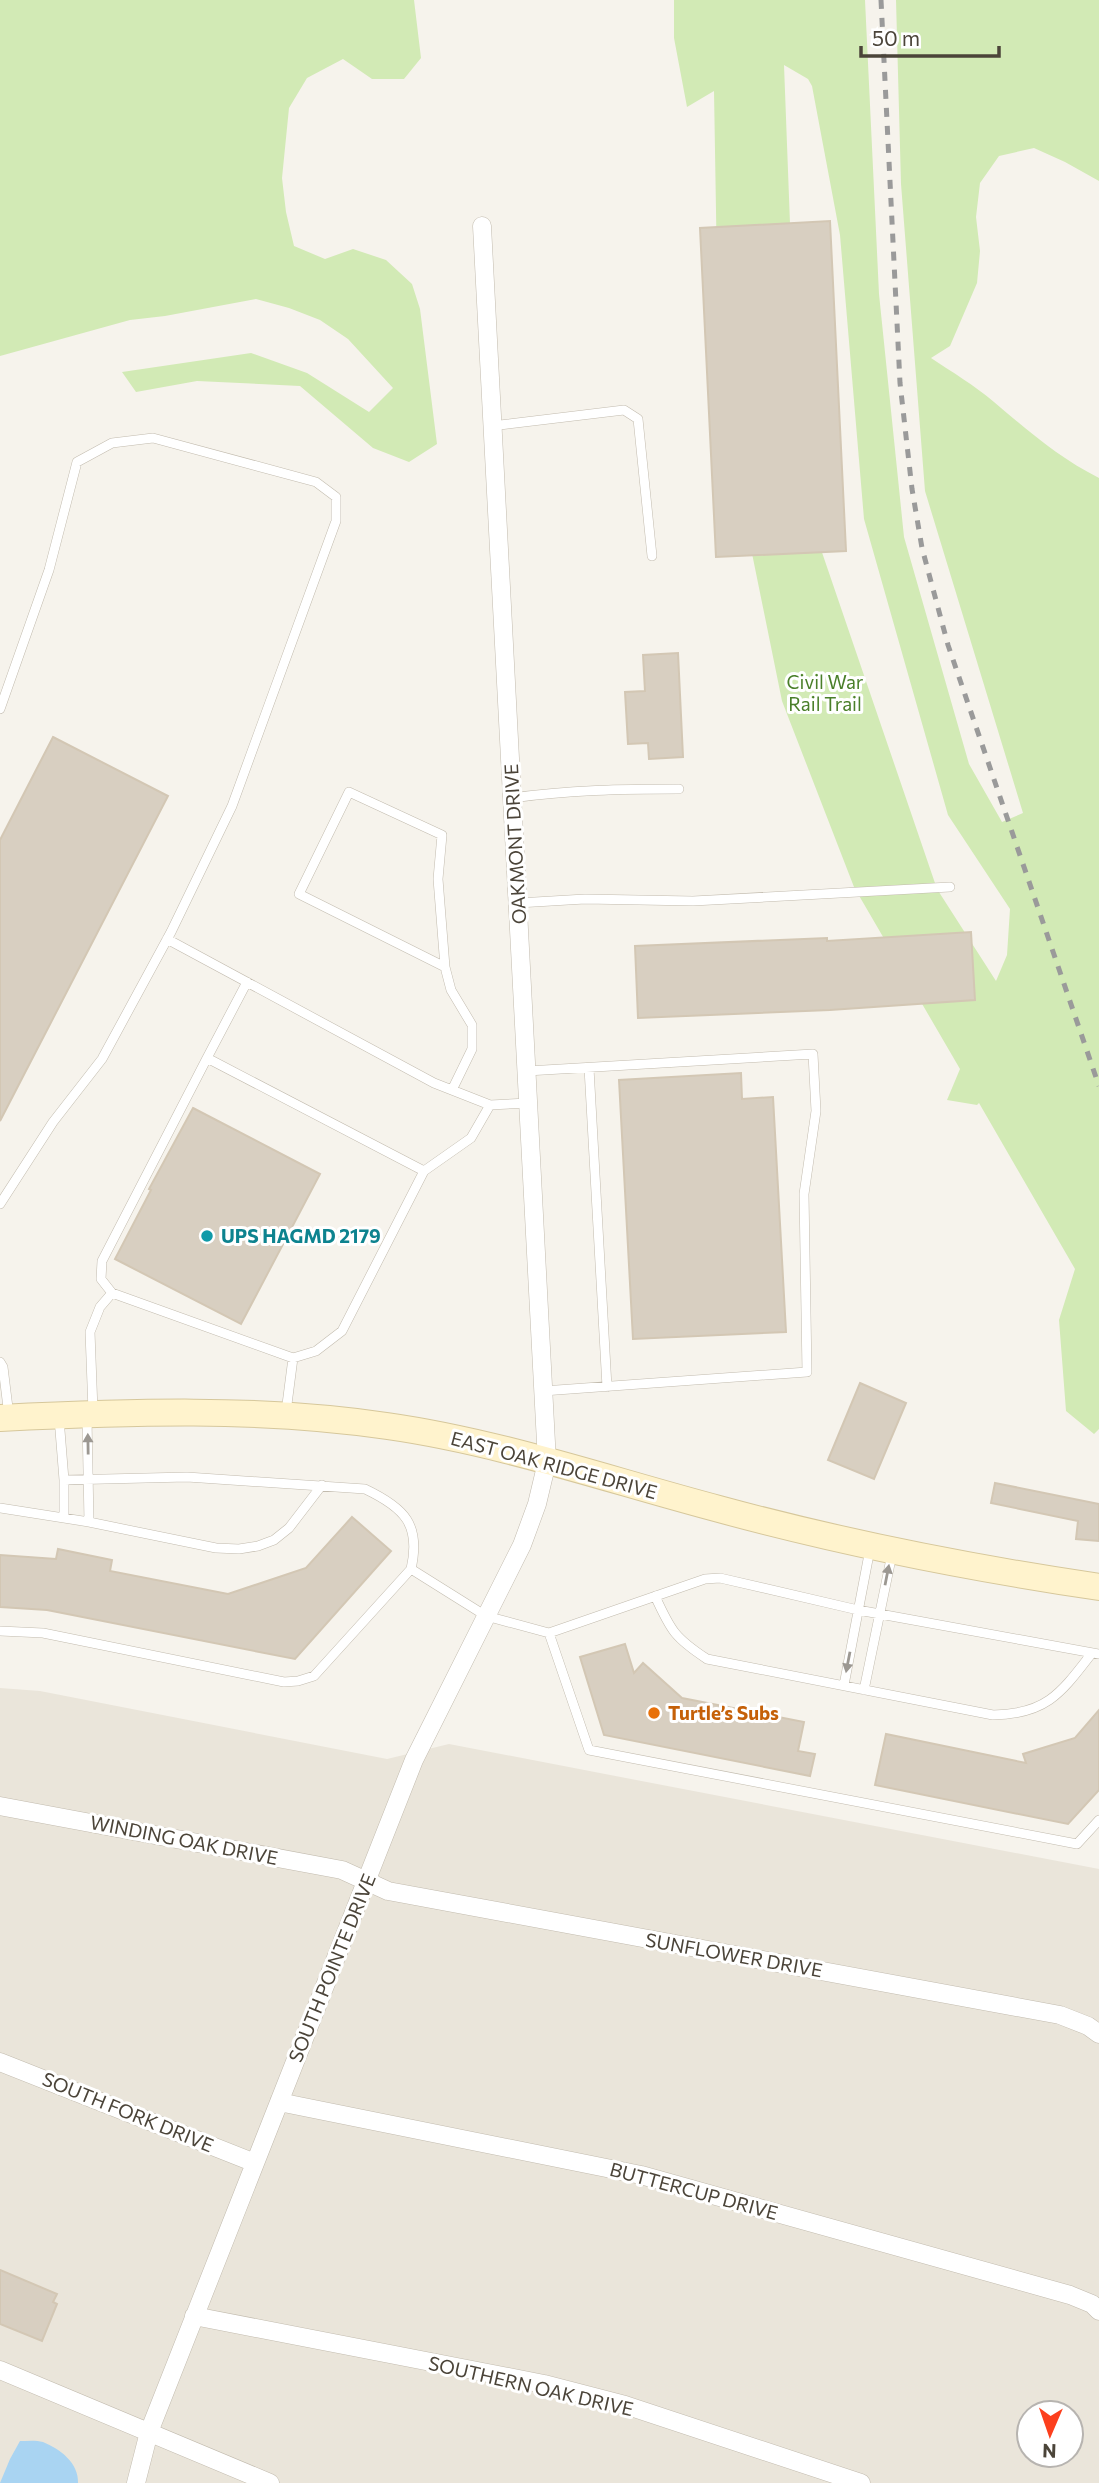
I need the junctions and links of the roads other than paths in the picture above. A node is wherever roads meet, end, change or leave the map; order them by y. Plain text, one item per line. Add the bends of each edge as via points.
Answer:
1 (482, 226) dead end
2 (492, 426) junction
3 (652, 556) dead end
4 (0, 709) edge
5 (679, 789) dead end
6 (512, 798) junction
7 (950, 887) dead end
8 (518, 903) junction
9 (167, 939) junction
10 (445, 967) junction
11 (247, 982) junction
12 (207, 1058) junction
13 (589, 1068) junction
14 (527, 1071) junction
15 (452, 1090) junction
16 (528, 1103) junction
17 (490, 1105) junction
18 (424, 1171) junction
19 (0, 1204) edge
20 (112, 1293) junction
21 (293, 1358) junction
22 (0, 1362) edge
23 (607, 1387) junction
24 (543, 1391) junction
25 (90, 1415) junction
26 (286, 1415) junction
27 (59, 1416) junction
28 (4, 1418) edge
29 (547, 1462) junction
30 (64, 1480) junction
31 (89, 1480) junction
32 (322, 1485) junction
33 (0, 1508) edge
34 (64, 1517) junction
35 (89, 1522) junction
36 (881, 1549) junction
37 (411, 1569) junction
38 (1099, 1587) edge
39 (655, 1596) junction
40 (858, 1610) junction
41 (880, 1614) junction
42 (486, 1616) junction
43 (0, 1631) edge
44 (549, 1633) junction
45 (1095, 1653) edge
46 (844, 1685) junction
47 (864, 1690) junction
48 (0, 1806) edge
49 (1099, 1820) edge
50 (367, 1881) junction
51 (1099, 2034) edge
52 (0, 2062) edge
53 (279, 2102) junction
54 (255, 2163) junction
55 (1099, 2311) edge
56 (194, 2316) junction
57 (0, 2370) edge
58 (149, 2432) junction
59 (136, 2483) edge
60 (270, 2483) edge
61 (861, 2483) edge

1 - 2 street, OAKMONT DRIVE
2 - 3 lane via 624,410 638,419
2 - 6 street, OAKMONT DRIVE
4 - 9 lane via 49,570 77,462 112,443 153,438 316,482 336,497 337,521 232,806
5 - 6 lane via 604,789
6 - 8 street, OAKMONT DRIVE
7 - 8 lane via 693,901 585,898
8 - 14 street, OAKMONT DRIVE
9 - 11 lane
9 - 19 lane via 102,1059 53,1122
10 - 10 lane via 438,879 442,835 349,792 299,894
10 - 15 lane via 451,990 472,1025 472,1049
11 - 12 lane
11 - 15 lane
12 - 18 lane
12 - 20 lane via 102,1262 101,1279
13 - 14 lane
13 - 23 lane
13 - 23 lane via 813,1054 816,1111 804,1194 807,1372
14 - 16 street, OAKMONT DRIVE
15 - 17 lane
16 - 17 lane
16 - 24 street, OAKMONT DRIVE
17 - 18 lane via 471,1138
18 - 21 lane via 342,1331 316,1350
20 - 21 lane
20 - 25 lane via 100,1307 90,1332
21 - 26 lane
22 - 28 lane
23 - 24 lane
24 - 29 street, OAKMONT DRIVE
25 - 26 main road, EAST OAK RIDGE DRIVE via 180,1411
25 - 27 main road, EAST OAK RIDGE DRIVE
31 -> 25 lane
26 - 29 main road, EAST OAK RIDGE DRIVE via 451,1437
27 - 28 main road, EAST OAK RIDGE DRIVE
27 - 30 lane
29 - 36 main road, EAST OAK RIDGE DRIVE
29 - 42 street, SOUTH POINTE DRIVE via 522,1545
30 - 31 lane
30 - 34 lane
31 - 32 lane via 187,1477
31 - 35 lane
32 - 35 lane via 289,1528 258,1546 216,1548
32 - 37 lane via 365,1489 403,1516 412,1528 416,1548
33 - 34 lane
34 - 35 lane
36 - 38 main road, EAST OAK RIDGE DRIVE
36 - 40 lane
41 -> 36 lane
37 - 42 lane
37 - 43 lane via 314,1675 298,1681 284,1682 43,1633
39 - 40 lane via 720,1578
39 - 44 lane
39 - 46 lane via 671,1629 707,1659
40 - 41 lane
40 -> 46 lane
41 - 45 lane
41 - 47 lane
42 - 44 lane
42 - 50 street, SOUTH POINTE DRIVE via 414,1760
44 - 49 lane via 589,1750 1077,1844
45 - 47 lane via 1049,1702 1013,1715
46 - 47 lane
48 - 50 street, WINDING OAK DRIVE via 342,1870
50 - 51 street, SUNFLOWER DRIVE via 388,1891 1060,2015
50 - 53 street, SOUTH POINTE DRIVE
52 - 54 street, SOUTH FORK DRIVE
53 - 54 street, SOUTH POINTE DRIVE
53 - 55 street, BUTTERCUP DRIVE via 641,2175 1070,2295
54 - 56 street, SOUTH POINTE DRIVE
56 - 58 street, SOUTH POINTE DRIVE
56 - 61 street, SOUTHERN OAK DRIVE via 544,2384 625,2405
57 - 58 street
58 - 59 street, SOUTH POINTE DRIVE
58 - 60 street

